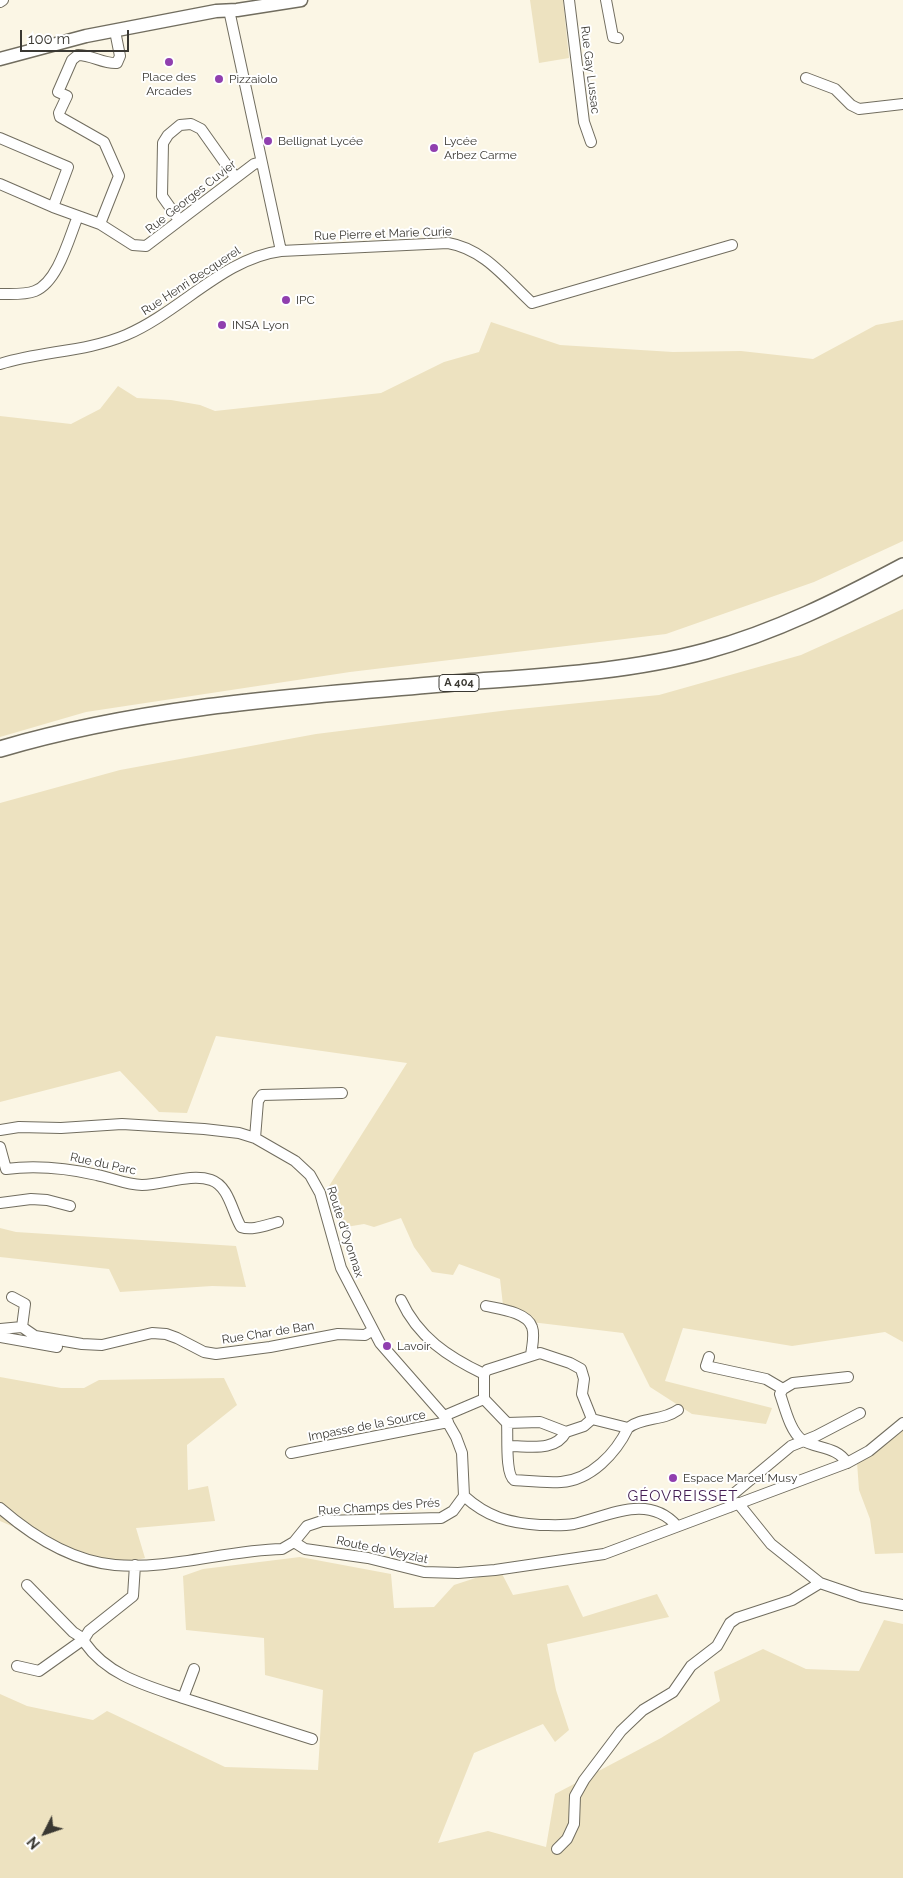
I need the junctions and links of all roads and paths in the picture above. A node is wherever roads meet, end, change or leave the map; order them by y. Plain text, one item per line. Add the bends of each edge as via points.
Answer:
1 (4, 0) edge
2 (301, 0) edge
3 (569, 0) edge
4 (606, 0) edge
5 (0, 2) edge
6 (224, 7) edge
7 (115, 31) junction
8 (618, 38) dead end
9 (0, 59) edge
10 (806, 78) dead end
11 (903, 104) edge
12 (0, 138) edge
13 (590, 142) dead end
14 (261, 162) junction
15 (236, 177) junction
16 (0, 184) edge
17 (53, 206) junction
18 (78, 216) junction
19 (179, 220) junction
20 (100, 224) junction
21 (732, 245) dead end
22 (281, 251) junction
23 (0, 294) edge
24 (0, 364) edge
25 (903, 566) edge
26 (903, 577) edge
27 (0, 749) edge
28 (0, 760) edge
29 (342, 1093) dead end
30 (0, 1130) edge
31 (255, 1138) junction
32 (0, 1148) edge
33 (3, 1172) edge
34 (0, 1203) edge
35 (70, 1206) dead end
36 (278, 1222) dead end
37 (12, 1297) dead end
38 (401, 1300) dead end
39 (486, 1306) dead end
40 (22, 1327) junction
41 (0, 1329) edge
42 (373, 1330) junction
43 (0, 1337) edge
44 (82, 1344) junction
45 (531, 1355) junction
46 (708, 1357) dead end
47 (484, 1374) junction
48 (848, 1377) dead end
49 (783, 1388) junction
50 (484, 1399) junction
51 (678, 1410) dead end
52 (860, 1413) dead end
53 (446, 1419) junction
54 (592, 1419) junction
55 (507, 1423) junction
56 (903, 1423) edge
57 (628, 1428) junction
58 (566, 1432) junction
59 (803, 1440) junction
60 (509, 1446) junction
61 (291, 1453) dead end
62 (846, 1463) junction
63 (464, 1496) junction
64 (734, 1505) junction
65 (0, 1508) edge
66 (677, 1526) junction
67 (294, 1542) junction
68 (135, 1565) junction
69 (820, 1583) junction
70 (27, 1585) dead end
71 (903, 1604) edge
72 (84, 1639) junction
73 (17, 1666) dead end
74 (194, 1669) dead end
75 (183, 1698) junction
76 (312, 1739) dead end
77 (557, 1849) dead end

1 - 5 street
2 - 6 main road
3 - 13 street, Rue Gay Lussac via 583,112
4 - 8 street via 613,38
6 - 7 main road
6 - 14 street
7 - 9 main road
7 - 20 street via 120,56 117,63 108,64 78,54 72,60 58,92 66,96 60,117 104,142 120,176
10 - 11 street via 835,89 859,109
12 - 17 street via 68,167
14 - 15 street, Rue Georges Cuvier
14 - 22 street
15 - 19 street, Rue Georges Cuvier
15 - 19 street via 201,130 186,124 174,130 163,143 162,196
16 - 17 street, Rue Georges Cuvier
17 - 18 street, Rue Georges Cuvier
18 - 20 street, Rue Georges Cuvier
18 - 23 street via 53,276 43,286 33,292
19 - 20 street, Rue Georges Cuvier via 150,244 142,246 133,245
21 - 22 street, Rue Pierre et Marie Curie via 532,303 484,258 458,244
22 - 24 street, Rue Henri Becquerel via 238,263 172,310 124,336
25 - 27 highway, A 404 via 781,626 706,651 659,662 586,672 201,706 93,724
26 - 28 highway, A 404 via 784,635 732,654 681,667 578,683 169,721 73,739
29 - 31 street via 262,1095 258,1101
30 - 31 street, Route d'Oyonnax via 140,1124 239,1133
31 - 42 street, Route d'Oyonnax via 295,1161 316,1184 341,1268
32 - 33 street, Rue du Parc
33 - 36 street, Rue du Parc via 30,1166 60,1167 142,1185 211,1180 228,1196 241,1227 262,1227
34 - 35 street via 31,1199
37 - 40 street via 25,1304
38 - 47 street via 420,1331 443,1352
39 - 45 street via 505,1310 530,1323 533,1329
40 - 41 street
40 - 44 street, Rue Char de Ban via 35,1336
42 - 44 street, Rue Char de Ban via 365,1335 338,1334 216,1354 204,1352 177,1338 152,1333 102,1345
42 - 53 street, Route d'Oyonnax via 390,1357
43 - 44 street, Rue Char de Ban via 64,1348
45 - 47 street
45 - 54 street via 544,1354 581,1369 584,1379 582,1394
46 - 49 street via 706,1366 766,1379
47 - 50 street
48 - 49 street via 793,1383
49 - 59 street via 780,1394 794,1429
50 - 53 street, Impasse de la Source
50 - 55 street
51 - 57 street via 670,1416 634,1423
52 - 59 street
53 - 61 street, Impasse de la Source
53 - 63 street, Route d'Oyonnax via 462,1453
54 - 57 street
54 - 58 street via 584,1426
55 - 58 street via 540,1422
55 - 60 street
56 - 62 street, Route de Veyziat via 869,1451
57 - 60 street via 603,1462 584,1475 562,1482 511,1479 507,1470
58 - 60 street via 562,1440 552,1445
59 - 62 street via 830,1449
59 - 64 street via 783,1452 731,1496
62 - 64 street, Route de Veyziat
63 - 66 street via 495,1518 516,1523 560,1526 640,1508 669,1517
63 - 67 street, Rue Champs des Prés via 453,1511 440,1518 322,1521 307,1526
64 - 66 street, Route de Veyziat
64 - 69 street via 770,1544
65 - 68 street via 26,1530 60,1548 99,1562
66 - 67 street, Route de Veyziat via 604,1554 458,1574 424,1572 368,1558 305,1548
67 - 68 street via 282,1549
68 - 72 street via 133,1596 89,1631
69 - 71 street via 860,1597
69 - 77 street via 792,1600 736,1618 717,1646 692,1666 673,1692 643,1710 621,1731 575,1796 574,1824 567,1839
70 - 72 street
72 - 73 street via 39,1671
72 - 75 street via 89,1648 127,1678
74 - 75 street
75 - 76 street

